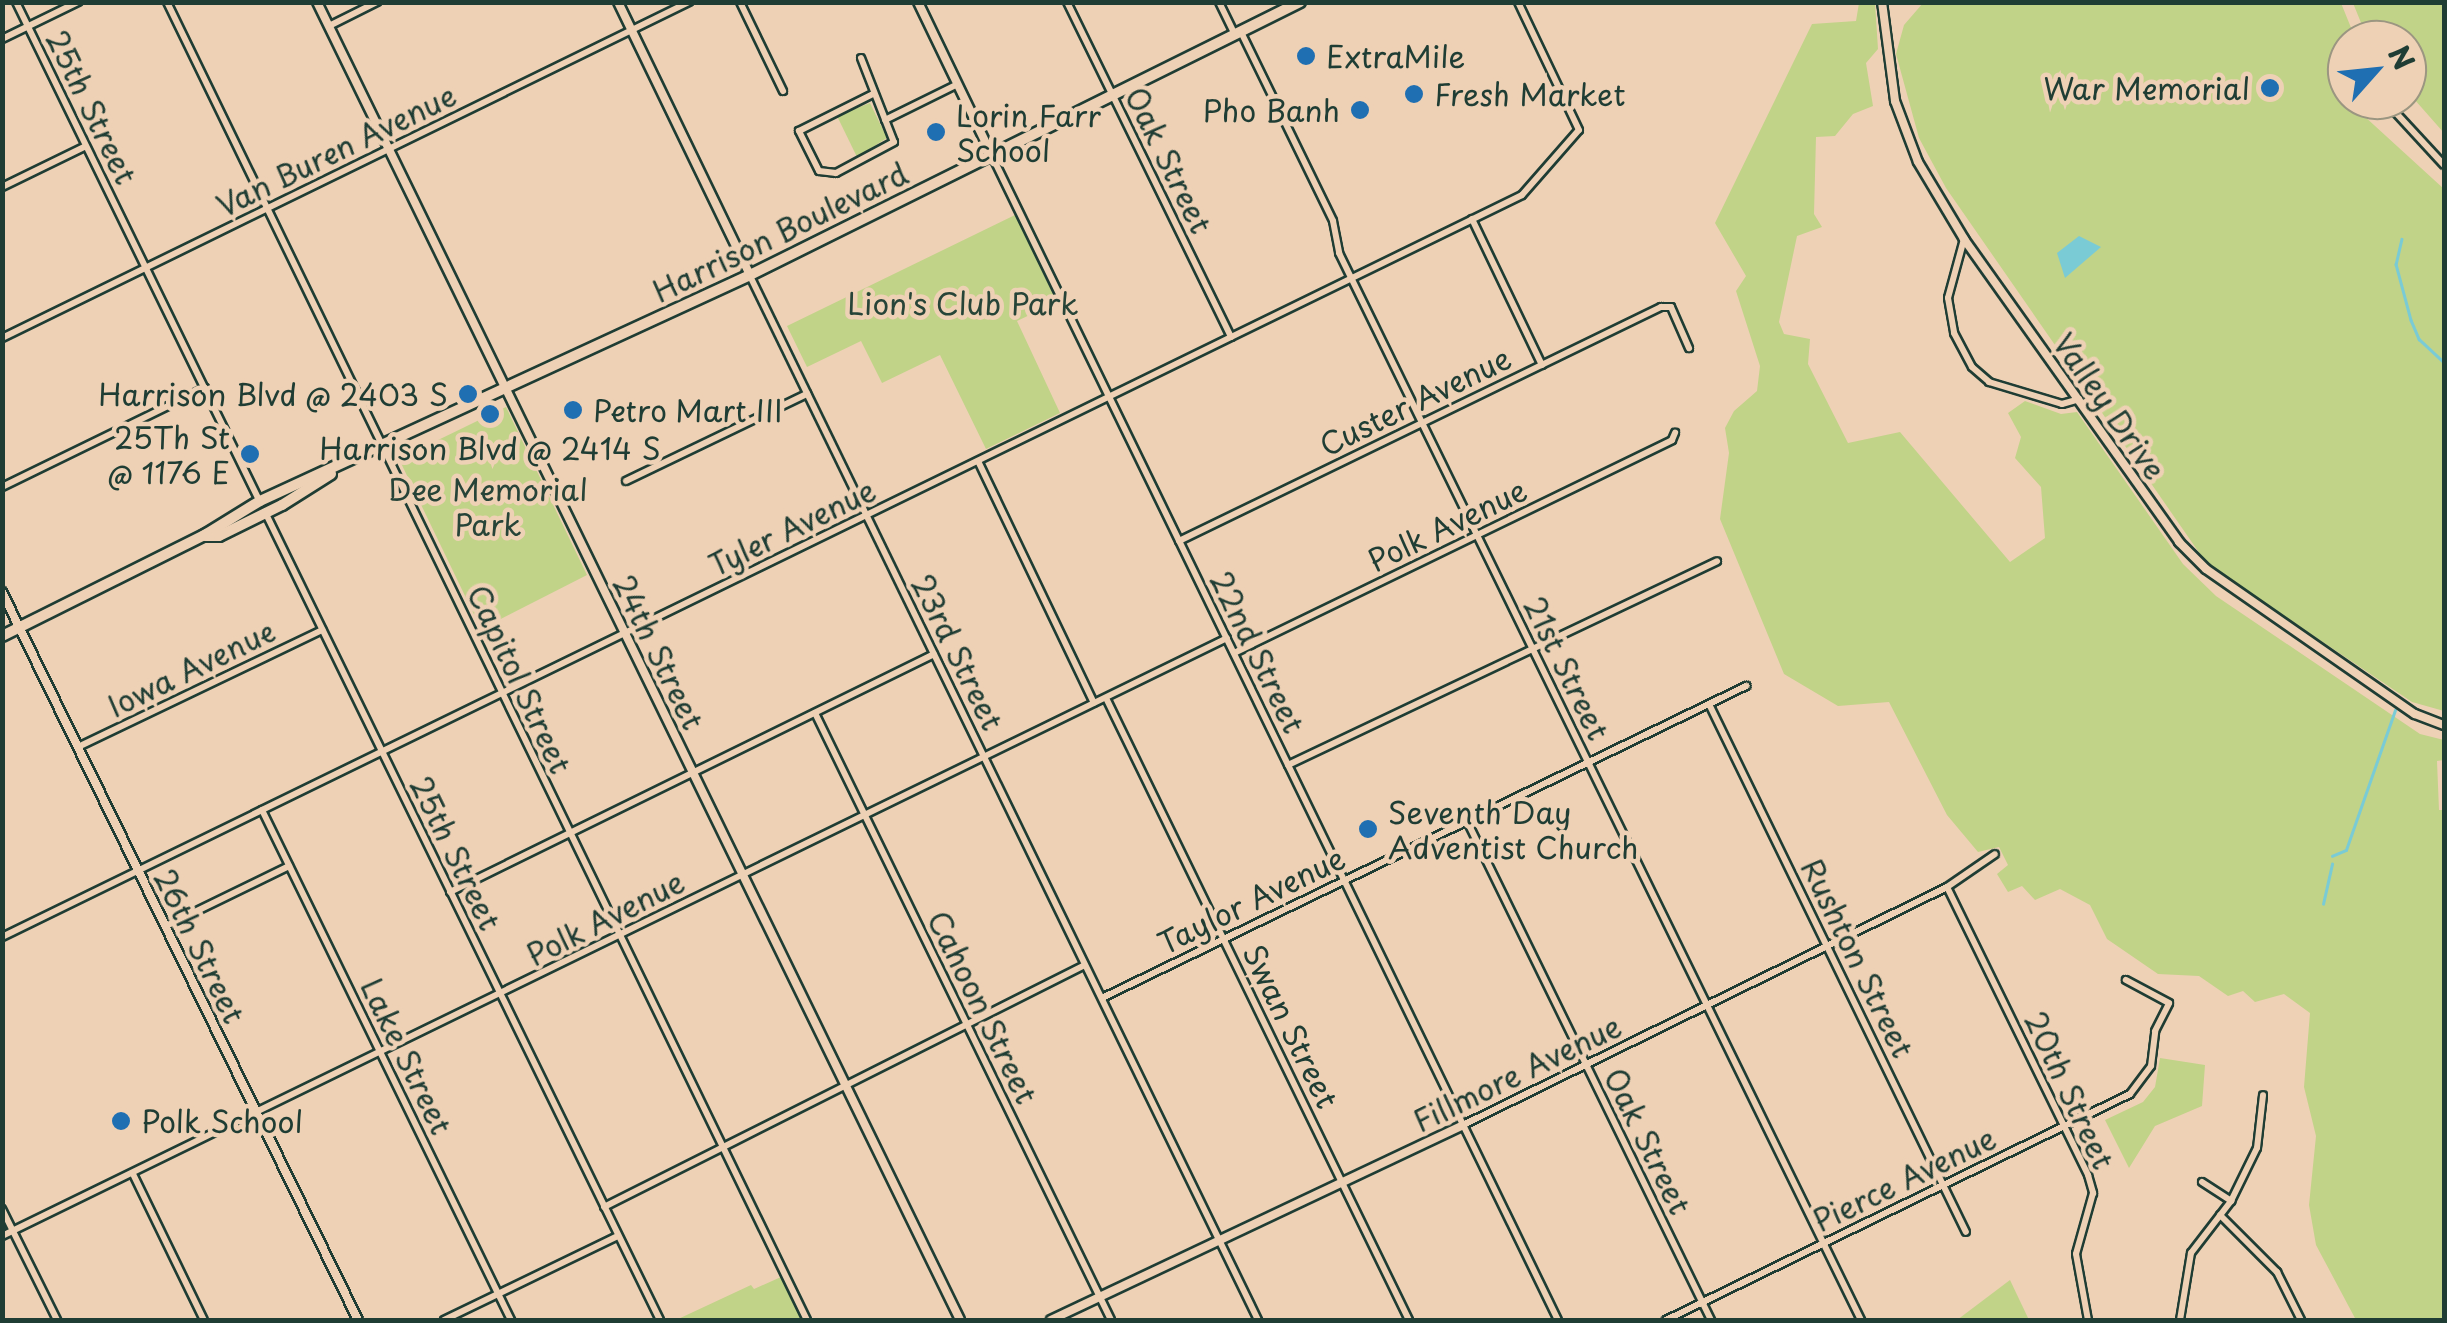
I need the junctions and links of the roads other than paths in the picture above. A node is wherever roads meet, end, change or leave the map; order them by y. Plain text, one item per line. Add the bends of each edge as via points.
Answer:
1 (16, 2) edge
2 (78, 2) edge
3 (167, 2) edge
4 (317, 2) edge
5 (377, 2) edge
6 (618, 2) edge
7 (690, 2) edge
8 (740, 2) edge
9 (918, 2) edge
10 (1068, 2) edge
11 (1219, 2) edge
12 (1300, 2) edge
13 (1518, 2) edge
14 (1882, 2) edge
15 (328, 26) junction
16 (28, 27) junction
17 (632, 30) junction
18 (1238, 34) junction
19 (2, 39) edge
20 (861, 58) dead end
21 (958, 84) junction
22 (784, 91) dead end
23 (873, 94) junction
24 (1112, 95) junction
25 (886, 120) junction
26 (2402, 120) edge
27 (86, 146) junction
28 (389, 150) junction
29 (992, 156) junction
30 (2444, 166) edge
31 (2, 187) edge
32 (267, 207) junction
33 (1472, 220) junction
34 (1964, 240) junction
35 (146, 268) junction
36 (750, 275) junction
37 (1351, 278) junction
38 (1230, 337) junction
39 (2, 338) edge
40 (1689, 348) dead end
41 (1542, 365) junction
42 (204, 388) junction
43 (507, 390) junction
44 (808, 394) junction
45 (1109, 396) junction
46 (2078, 399) junction
47 (1422, 423) junction
48 (1675, 434) dead end
49 (385, 448) junction
50 (978, 461) junction
51 (332, 473) junction
52 (626, 482) dead end
53 (2, 487) edge
54 (260, 502) junction
55 (265, 513) junction
56 (866, 515) junction
57 (1477, 535) junction
58 (203, 536) junction
59 (1179, 540) junction
60 (1717, 561) dead end
61 (2, 592) edge
62 (20, 628) junction
63 (322, 630) junction
64 (624, 633) junction
65 (2, 636) edge
66 (1226, 638) junction
67 (1532, 647) junction
68 (1234, 653) junction
69 (934, 654) junction
70 (1746, 686) dead end
71 (503, 692) junction
72 (1106, 698) junction
73 (1094, 703) junction
74 (1709, 704) junction
75 (815, 712) junction
76 (2444, 725) edge
77 (78, 748) junction
78 (381, 752) junction
79 (984, 756) junction
80 (1586, 760) junction
81 (1288, 766) junction
82 (692, 773) junction
83 (262, 810) junction
84 (864, 814) junction
85 (1466, 819) junction
86 (568, 834) junction
87 (1995, 854) dead end
88 (289, 866) junction
89 (138, 870) junction
90 (742, 874) junction
91 (1344, 879) junction
92 (1947, 888) junction
93 (450, 892) junction
94 (166, 926) junction
95 (620, 933) junction
96 (2, 937) edge
97 (1223, 938) junction
98 (1828, 948) junction
99 (1085, 964) junction
100 (2126, 980) dead end
101 (501, 996) junction
102 (1102, 998) junction
103 (1708, 1007) junction
104 (967, 1025) junction
105 (380, 1053) junction
106 (1586, 1065) junction
107 (846, 1086) junction
108 (2263, 1094) dead end
109 (257, 1114) junction
110 (1463, 1125) junction
111 (2064, 1126) junction
112 (722, 1146) junction
113 (133, 1174) junction
114 (1342, 1182) junction
115 (2202, 1182) dead end
116 (1944, 1185) junction
117 (2231, 1201) junction
118 (604, 1207) junction
119 (2, 1210) edge
120 (2220, 1215) junction
121 (13, 1231) junction
122 (1966, 1232) dead end
123 (2, 1236) edge
124 (618, 1236) junction
125 (1220, 1241) junction
126 (1824, 1244) junction
127 (498, 1294) junction
128 (1099, 1297) junction
129 (1702, 1303) junction
130 (57, 1320) edge
131 (204, 1320) edge
132 (358, 1320) edge
133 (444, 1320) edge
134 (511, 1320) edge
135 (660, 1320) edge
136 (807, 1320) edge
137 (960, 1320) edge
138 (1051, 1320) edge
139 (1111, 1320) edge
140 (1258, 1320) edge
141 (1409, 1320) edge
142 (1558, 1320) edge
143 (1666, 1320) edge
144 (1711, 1320) edge
145 (1861, 1320) edge
146 (2088, 1320) edge
147 (2180, 1320) edge
148 (2301, 1320) edge

1 - 16 street, 25th Street
2 - 16 street
3 - 32 street, Capitol Street
4 - 15 street, 24th Street
5 - 15 street
6 - 17 street, 23rd Street
7 - 17 street, Van Buren Avenue
8 - 22 street
9 - 21 street, 22nd Street
10 - 24 street, Oak Street
11 - 18 street, 21st Street
12 - 18 main road, Harrison Boulevard
13 - 33 street, Tyler Avenue via 1579,130 1538,184
14 - 34 street, Valley Drive via 1895,101 1918,162
15 - 28 street, 24th Street
16 - 19 street
16 - 27 street, 25th Street
17 - 28 street, Van Buren Avenue
17 - 36 street, 23rd Street
18 - 24 main road, Harrison Boulevard
18 - 37 street, 21st Street via 1333,221
20 - 23 street
21 - 25 street
21 - 29 street, 22nd Street
23 - 25 street
23 - 25 street via 806,125 799,138 815,166 836,173 892,145
24 - 29 main road, Harrison Boulevard
24 - 38 street, Oak Street
26 - 30 street
27 - 31 street
27 - 35 street, 25th Street
28 - 32 street, Van Buren Avenue
28 - 43 street, 24th Street
29 - 36 main road, Harrison Boulevard
29 - 45 street, 22nd Street
32 - 35 street, Van Buren Avenue
32 - 49 street, Capitol Street
33 - 37 street, Tyler Avenue
33 - 41 street
34 - 46 street, Valley Drive
34 - 46 street via 1954,257 1948,298 1954,333 1972,367 1989,382 2062,404
35 - 39 street, Van Buren Avenue
35 - 42 street, 25th Street
36 - 43 main road, Harrison Boulevard
36 - 44 street, 23rd Street
37 - 38 street, Tyler Avenue
37 - 47 street, 21st Street
38 - 45 street, Tyler Avenue
40 - 41 street, Custer Avenue via 1671,307
41 - 47 street, Custer Avenue
42 - 53 street
42 - 54 street, 25th Street
43 - 49 main road, Harrison Boulevard
43 - 64 street, 24th Street
44 - 52 street
44 - 56 street, 23rd Street
45 - 50 street, Tyler Avenue
45 - 59 street, 22nd Street
46 - 76 street, Valley Drive via 2179,542 2206,569 2415,714
47 - 57 street, 21st Street
47 - 59 street, Custer Avenue
48 - 57 street, Polk Avenue
49 - 51 main road, Harrison Boulevard
49 - 71 street, Capitol Street
50 - 56 street, Tyler Avenue
50 - 73 street
51 - 54 main road, Harrison Boulevard
51 - 55 main road via 271,503
54 - 58 main road, Harrison Boulevard
55 - 58 main road via 218,536
55 - 63 street, 25th Street
56 - 64 street, Tyler Avenue
56 - 69 street, 23rd Street
57 - 67 street, 21st Street
57 - 68 street, Polk Avenue
58 - 62 main road
59 - 66 street, 22nd Street
60 - 67 street
61 - 62 street, 26th Street
62 - 65 main road
62 - 77 street, 26th Street
63 - 77 street, Iowa Avenue
63 - 78 street, 25th Street
64 - 71 street, Tyler Avenue
64 - 82 street, 24th Street
66 - 68 street, 22nd Street
66 - 72 street, Polk Avenue
67 - 80 street, 21st Street
67 - 81 street
68 - 81 street, 22nd Street
69 - 75 street
69 - 79 street, 23rd Street
70 - 74 street, Taylor Avenue
71 - 78 street, Tyler Avenue
71 - 86 street, Capitol Street
72 - 73 street, Polk Avenue
72 - 97 street, Swan Street
73 - 79 street, Polk Avenue
74 - 80 street, Taylor Avenue
74 - 98 street, Rushton Street
75 - 82 street
75 - 84 street, Cahoon Street
77 - 89 street, 26th Street
78 - 83 street, Tyler Avenue
78 - 93 street, 25th Street
79 - 84 street, Polk Avenue
79 - 99 street, 23rd Street
80 - 85 street, Taylor Avenue
80 - 103 street, 21st Street
81 - 91 street, 22nd Street
82 - 86 street
82 - 90 street, 24th Street
83 - 88 street, Lake Street
83 - 89 street, Tyler Avenue
84 - 90 street, Polk Avenue
84 - 104 street, Cahoon Street
85 - 91 street, Taylor Avenue
85 - 106 street, Oak Street
86 - 93 street
86 - 95 street, Capitol Street
87 - 92 street, Fillmore Avenue
88 - 94 street
88 - 105 street, Lake Street
89 - 94 street, 26th Street
89 - 96 street, Tyler Avenue
90 - 95 street, Polk Avenue
90 - 107 street, 24th Street
91 - 97 street, Taylor Avenue
91 - 110 street, 22nd Street
92 - 98 street, Fillmore Avenue
92 - 111 street, 20th Street
93 - 101 street, 25th Street
94 - 109 street, 26th Street
95 - 101 street, Polk Avenue
95 - 112 street, Capitol Street
97 - 102 street, Taylor Avenue
97 - 114 street, Swan Street
98 - 103 street, Fillmore Avenue
98 - 116 street, Rushton Street
99 - 102 street, 23rd Street
99 - 104 street
100 - 111 street, Pierce Avenue via 2170,1003 2155,1031 2151,1066 2130,1094
101 - 105 street, Polk Avenue
101 - 118 street, 25th Street
102 - 125 street, 23rd Street
103 - 106 street, Fillmore Avenue
103 - 126 street, 21st Street
104 - 107 street
104 - 128 street, Cahoon Street
105 - 109 street, Polk Avenue
105 - 127 street, Lake Street
106 - 110 street, Fillmore Avenue
106 - 129 street, Oak Street
107 - 112 street
107 - 137 street, 24th Street
108 - 117 street via 2258,1148
109 - 113 street, Polk Avenue
109 - 132 street, 26th Street
110 - 114 street, Fillmore Avenue
110 - 142 street, 22nd Street
111 - 116 street, Pierce Avenue
111 - 146 street, 20th Street via 2093,1193 2076,1254
112 - 118 street
112 - 136 street, Capitol Street
113 - 121 street, Polk Avenue
113 - 131 street
114 - 125 street, Fillmore Avenue
114 - 141 street, Swan Street
115 - 117 street
116 - 122 street, Rushton Street
116 - 126 street, Pierce Avenue
117 - 120 street
118 - 124 street, 25th Street
119 - 121 street
120 - 147 street via 2191,1253
120 - 148 street via 2278,1272
121 - 123 street, Polk Avenue
121 - 130 street
124 - 127 street
124 - 135 street, 25th Street
125 - 128 street, Fillmore Avenue
125 - 140 street, 23rd Street
126 - 129 street, Pierce Avenue
126 - 145 street, 21st Street
127 - 133 street
127 - 134 street, Lake Street
128 - 138 street, Fillmore Avenue
128 - 139 street, Cahoon Street
129 - 143 street, Pierce Avenue
129 - 144 street, Oak Street

